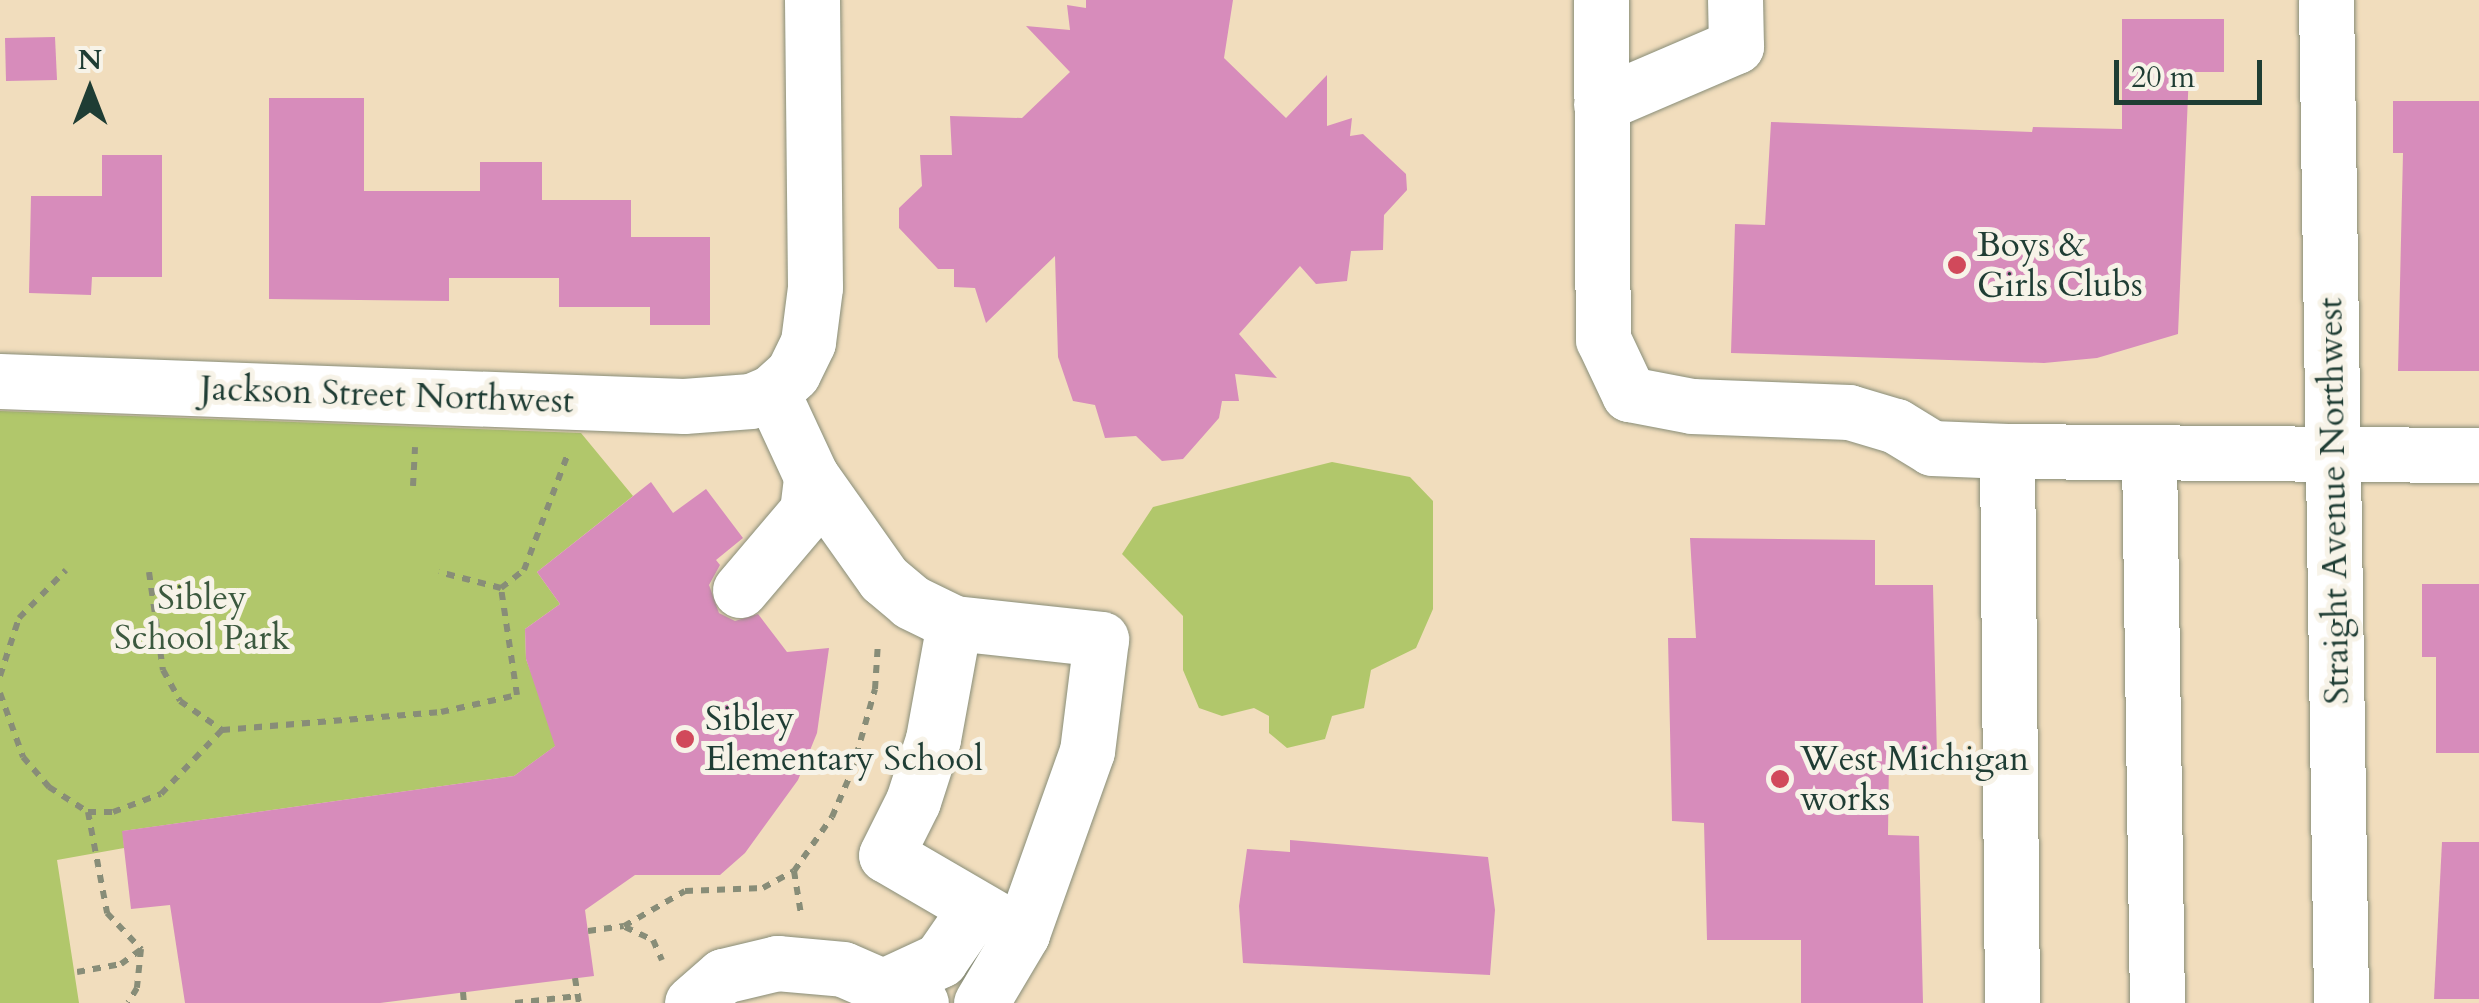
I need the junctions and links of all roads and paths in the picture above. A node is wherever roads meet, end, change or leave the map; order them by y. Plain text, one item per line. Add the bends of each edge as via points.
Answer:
1 (812, 0) edge
2 (1600, 0) edge
3 (1735, 0) edge
4 (2326, 0) edge
5 (1601, 104) junction
6 (0, 380) edge
7 (772, 392) junction
8 (415, 451) dead end
9 (2007, 452) junction
10 (2334, 452) junction
11 (2150, 454) junction
12 (567, 456) dead end
13 (2479, 456) edge
14 (811, 476) junction
15 (413, 486) dead end
16 (66, 570) dead end
17 (149, 572) dead end
18 (439, 572) dead end
19 (500, 588) junction
20 (740, 590) dead end
21 (954, 623) junction
22 (878, 635) dead end
23 (0, 676) edge
24 (0, 693) edge
25 (222, 730) junction
26 (88, 812) junction
27 (794, 871) junction
28 (999, 921) junction
29 (800, 923) dead end
30 (624, 926) junction
31 (588, 930) dead end
32 (141, 950) junction
33 (77, 972) dead end
34 (575, 978) dead end
35 (681, 990) edge
36 (463, 992) dead end
37 (903, 994) edge
38 (578, 1000) edge
39 (128, 1003) edge
40 (464, 1003) edge
41 (515, 1003) edge
42 (981, 1003) edge
43 (2012, 1003) edge
44 (2157, 1003) edge
45 (2340, 1003) edge

1 - 7 street via 815,288 808,342 793,373
2 - 5 street
3 - 5 street via 1736,46
4 - 10 street, Straight Avenue Northwest
5 - 9 street via 1603,339 1629,394 1692,406 1849,412 1896,426 1932,448
6 - 7 street, Jackson Street Northwest via 684,406 751,402
7 - 14 street
8 - 15 path
9 - 11 street
9 - 43 street
10 - 11 street
10 - 13 street
10 - 45 street, Straight Avenue Northwest
11 - 44 street
12 - 19 path via 524,570
14 - 20 street via 800,522
14 - 21 street via 884,578 912,602
16 - 23 path via 19,618
17 - 25 path via 162,670 180,701
18 - 19 path
19 - 25 path via 518,695 442,712
21 - 28 street via 932,740 913,801 886,855
21 - 28 street via 1101,639 1087,751
22 - 27 path via 875,689 852,770 832,816
24 - 26 path via 24,758 49,787
25 - 26 path via 161,794
26 - 32 path via 96,882 107,913
27 - 29 path
27 - 30 path via 763,888 686,891
28 - 37 street
28 - 42 street
30 - 31 path
30 - 35 path via 653,940
32 - 33 path via 121,964
32 - 39 path via 137,988
34 - 38 path
35 - 37 street via 777,962 843,969
36 - 40 path
38 - 41 path

